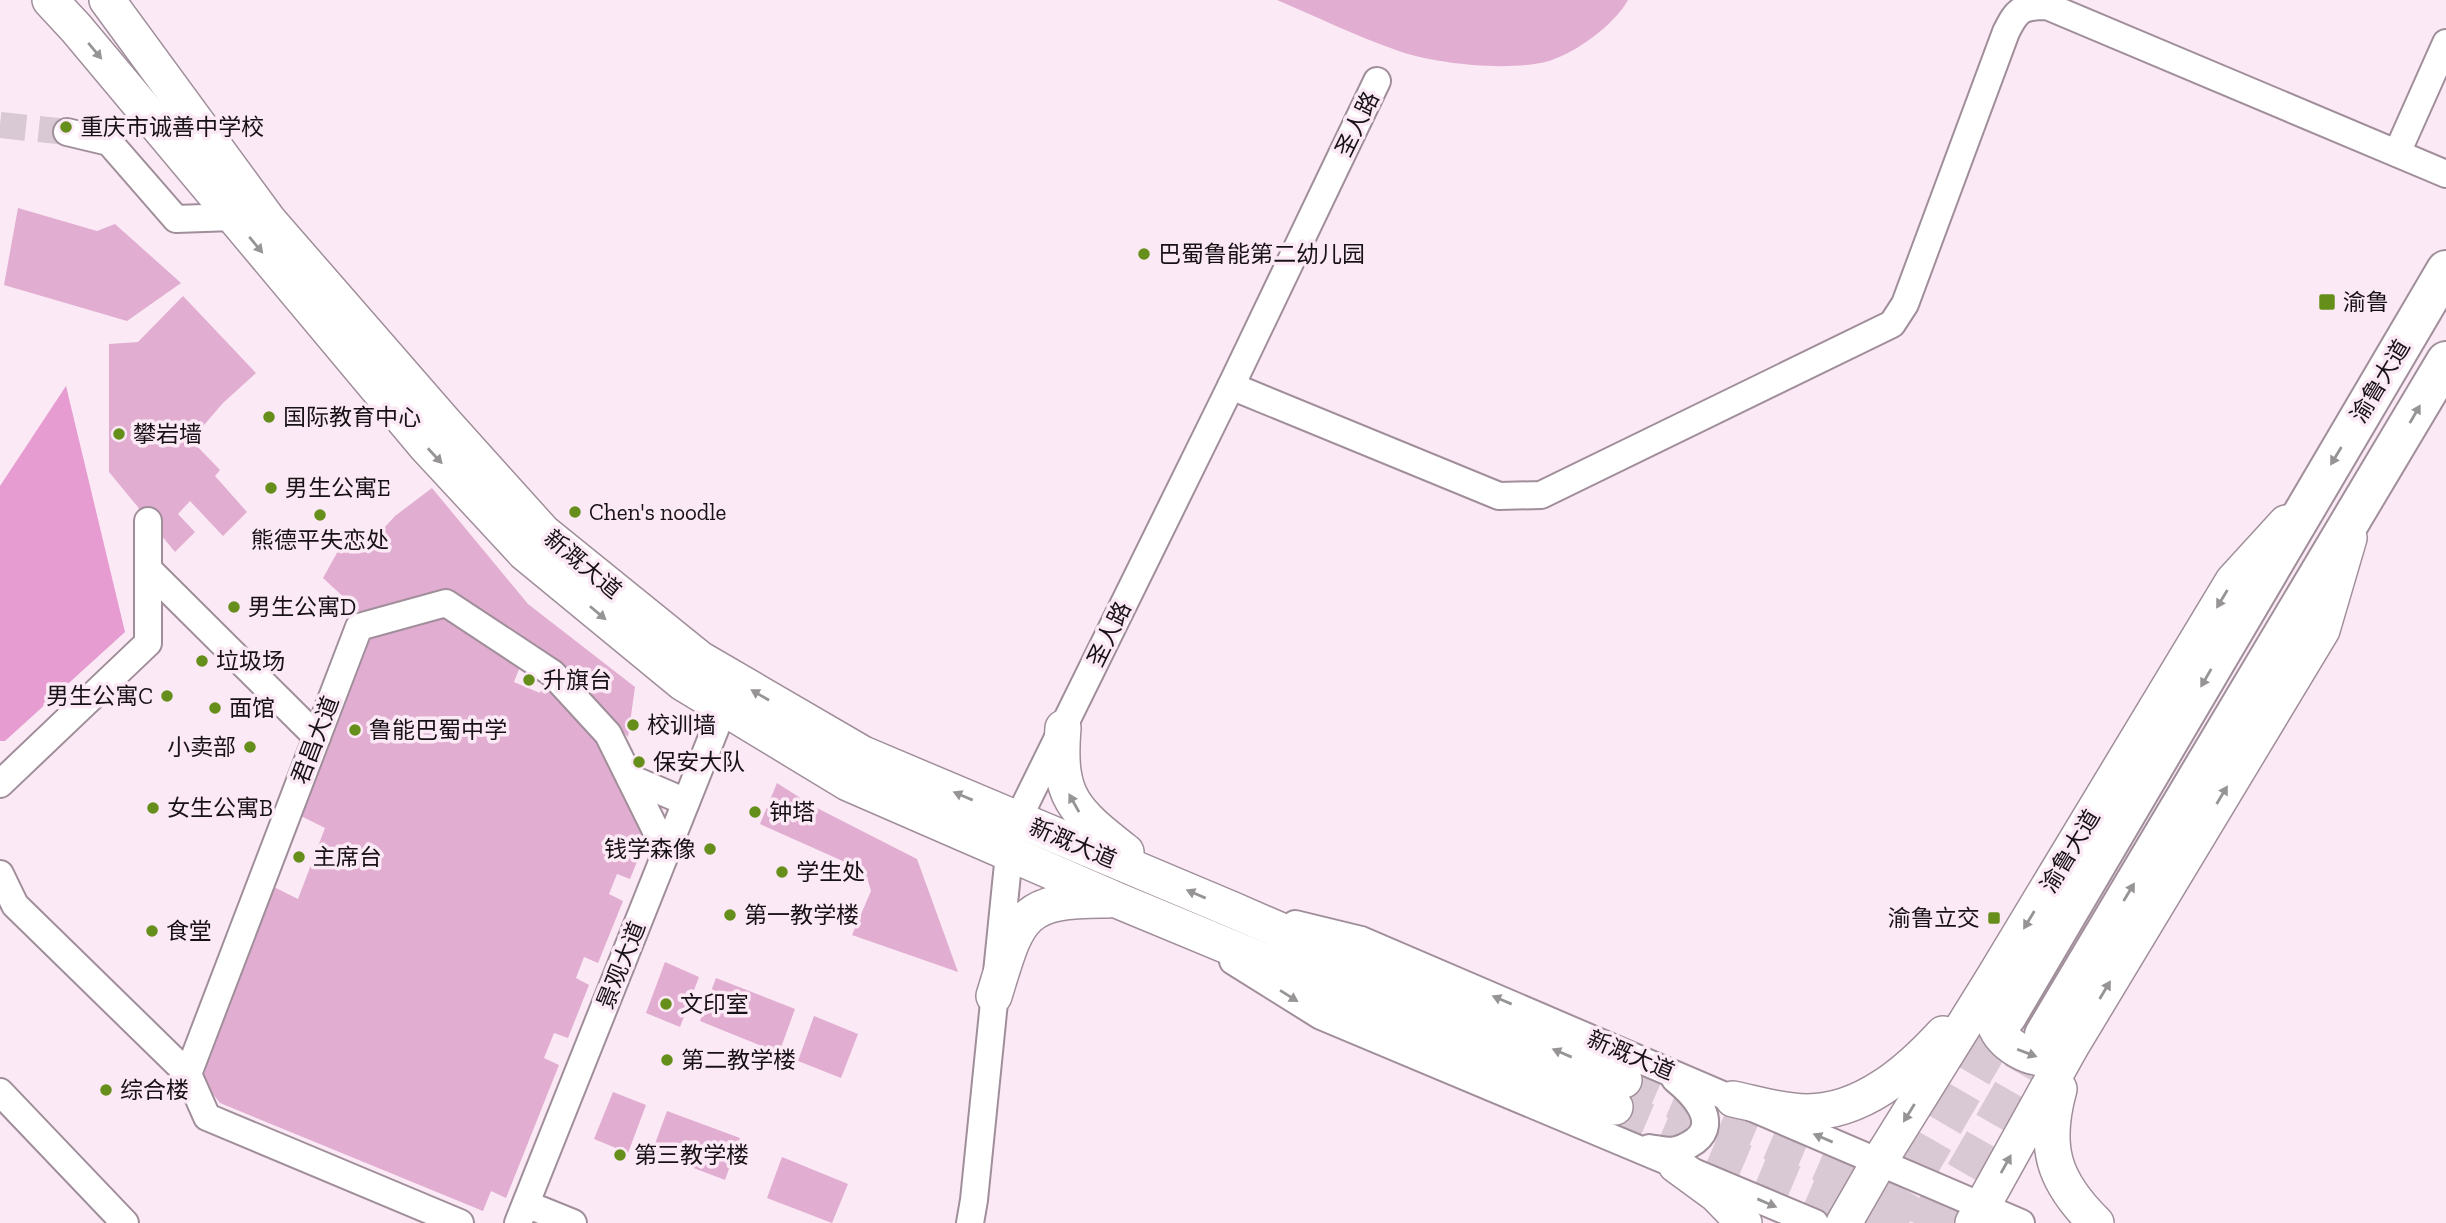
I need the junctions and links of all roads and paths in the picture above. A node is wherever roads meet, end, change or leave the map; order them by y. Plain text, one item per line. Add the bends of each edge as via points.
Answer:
1 (50, 0) edge
2 (107, 0) edge
3 (2446, 43) edge
4 (1377, 81) dead end
5 (66, 132) tunnel mouth
6 (2397, 153) junction
7 (2446, 173) edge
8 (233, 217) junction
9 (2446, 270) edge
10 (2446, 361) edge
11 (1231, 386) junction
12 (2315, 492) junction
13 (148, 521) dead end
14 (148, 569) junction
15 (724, 707) junction
16 (1063, 728) junction
17 (317, 737) junction
18 (630, 778) junction
19 (0, 784) edge
20 (686, 802) junction
21 (1018, 819) junction
22 (666, 851) junction
23 (1009, 854) junction
24 (0, 874) edge
25 (1162, 880) junction
26 (1119, 901) junction
27 (1233, 910) junction
28 (1169, 922) junction
29 (1994, 977) junction
30 (994, 996) junction
31 (2007, 1016) tunnel mouth
32 (2057, 1042) junction
33 (1660, 1066) junction
34 (188, 1074) junction
35 (0, 1092) edge
36 (1733, 1098) junction
37 (1630, 1146) junction
38 (1879, 1162) junction
39 (1676, 1165) junction
40 (522, 1213) edge
41 (1978, 1215) edge
42 (125, 1223) edge
43 (460, 1223) edge
44 (573, 1223) edge
45 (970, 1223) edge
46 (1744, 1223) edge
47 (1815, 1223) edge
48 (1844, 1223) edge
49 (2021, 1223) edge
50 (2096, 1223) edge

1 -> 8 main road, 新溉大道
21 -> 2 main road, 新溉大道 via 863,754 699,659 543,532 269,221
3 - 6 street
4 - 11 street, 圣人路
5 - 8 street via 109,142 176,219
6 - 7 street
6 - 11 street via 2047,6 2028,6 2015,15 2006,32 1905,304 1892,324 1541,495 1499,495
8 -> 15 main road, 新溉大道 via 425,445 526,553 683,683
9 -> 12 highway, 渝鲁大道
32 -> 10 highway, 渝鲁大道
11 - 16 street, 圣人路
12 -> 29 main road, 渝鲁大道 via 2233,580
12 -> 31 highway, 渝鲁大道
13 - 14 street
14 - 17 street
14 - 19 street via 148,643
15 - 20 street, 景观大道
15 - 23 main road, 新溉大道 via 848,783
16 - 21 street, 圣人路
25 -> 16 main road via 1089,824 1075,807 1062,768
17 - 18 street, 君昌大道 via 359,627 446,603 552,673 608,734
17 - 34 street, 君昌大道
18 - 20 street
18 - 22 street, 君昌大道
20 - 22 street, 景观大道
21 - 23 street, 圣人路
21 - 25 main road, 新溉大道
22 - 40 street, 景观大道
23 - 26 main road, 新溉大道
23 - 30 street, 圣人路
24 - 34 street via 15,905
27 -> 25 main road, 新溉大道
26 - 28 main road, 新溉大道
26 - 30 main road via 1076,900 1029,915 1013,936
28 -> 27 main road, 新溉大道 via 1620,1093
33 -> 27 street, 新溉大道 via 1361,940
28 -> 37 street, 新溉大道 via 1321,1016
29 -> 32 main road via 1992,1013 2006,1041 2036,1057 2049,1057
29 - 36 main road via 1911,1065 1851,1105 1808,1112
29 -> 38 main road, 渝鲁大道
30 - 45 street, 圣人路
41 -> 32 main road, 渝鲁大道
32 - 50 main road via 2052,1148 2068,1191
33 - 36 street, 新溉大道
33 - 37 street via 1692,1092 1705,1123 1699,1138 1686,1147 1671,1151
34 - 43 street via 207,1117
35 - 42 street
38 -> 36 street, 新溉大道
37 - 39 street, 新溉大道
38 - 41 street, 新溉大道
38 - 48 main road, 渝鲁大道
39 - 46 main road via 1717,1195
39 -> 47 street, 新溉大道
40 - 44 street
41 - 49 street, 新溉大道

